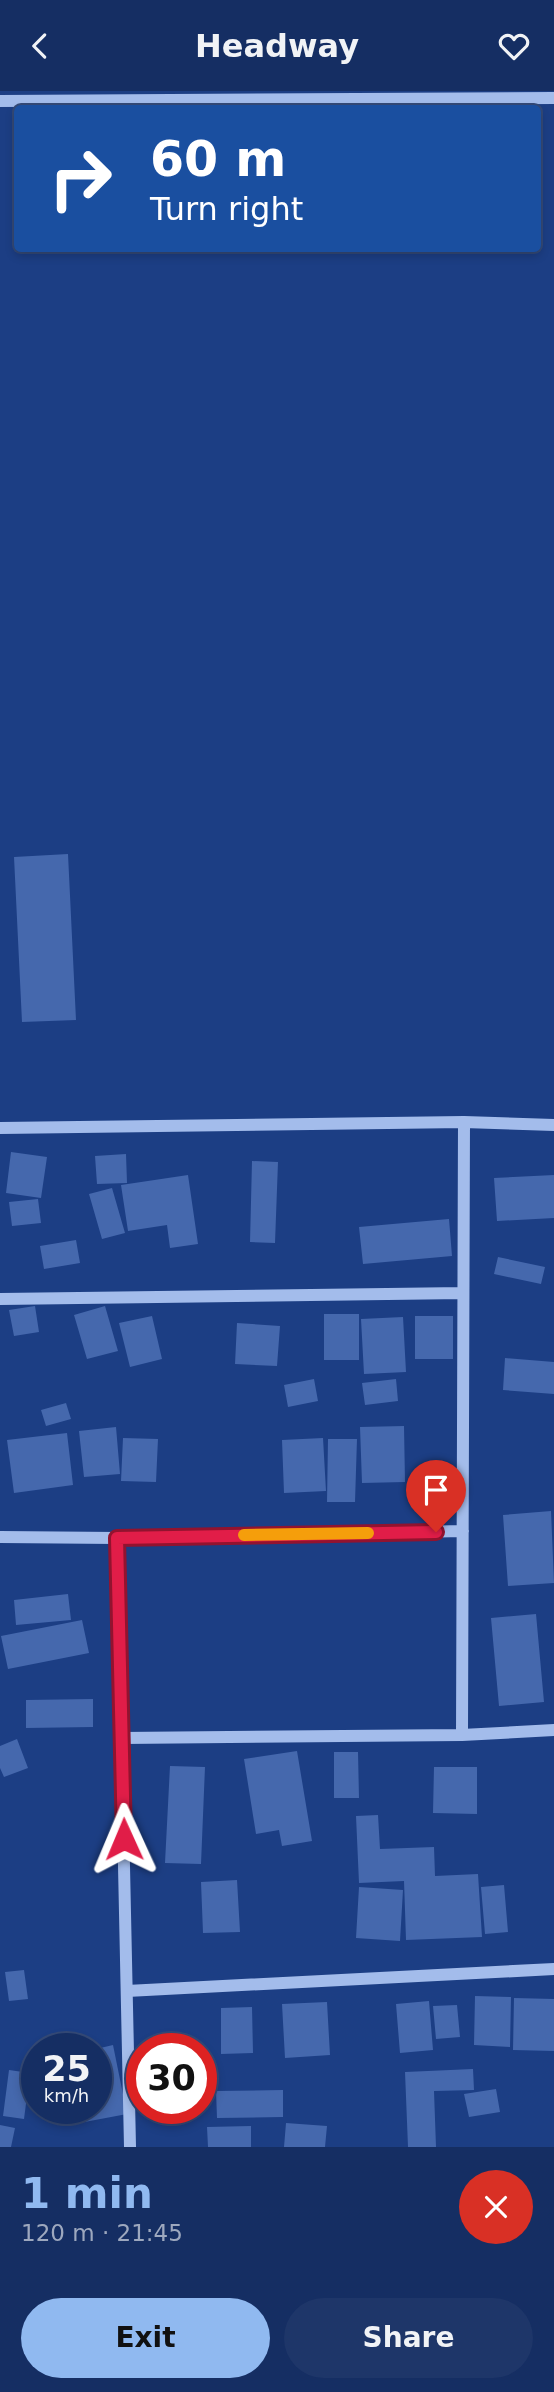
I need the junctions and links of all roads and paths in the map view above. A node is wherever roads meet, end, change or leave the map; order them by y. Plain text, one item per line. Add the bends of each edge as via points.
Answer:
1 (554, 98) edge
2 (0, 100) edge
3 (464, 1122) junction
4 (554, 1125) edge
5 (0, 1128) edge
6 (463, 1293) junction
7 (0, 1299) edge
8 (463, 1531) junction
9 (0, 1537) edge
10 (117, 1538) junction
11 (554, 1730) edge
12 (462, 1735) junction
13 (122, 1738) junction
14 (554, 1969) edge
15 (127, 1991) junction
16 (131, 2147) edge

1 - 2 street
3 - 4 street
3 - 5 street
3 - 6 street
6 - 7 street
6 - 8 street
8 - 10 street
8 - 12 street
9 - 10 street
10 - 13 street
11 - 12 street
12 - 13 street
13 - 15 street
14 - 15 street
15 - 16 street

